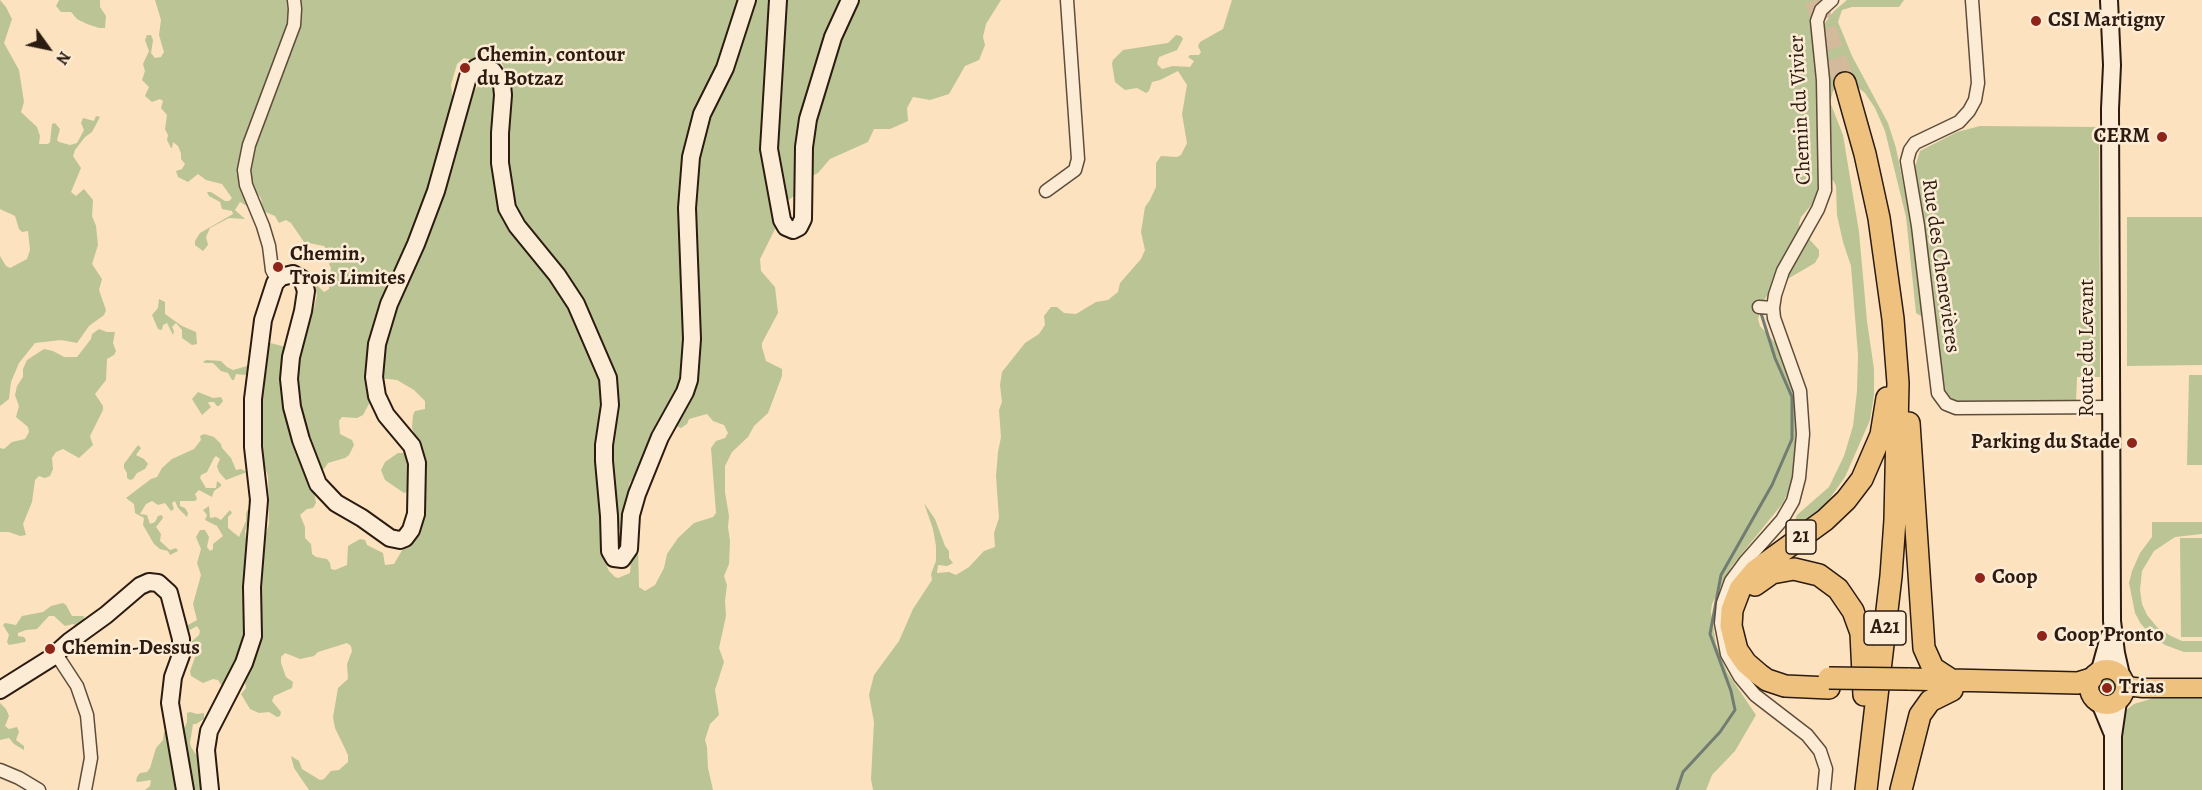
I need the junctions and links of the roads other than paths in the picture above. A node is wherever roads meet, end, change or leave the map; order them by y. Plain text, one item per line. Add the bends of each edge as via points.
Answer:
1 (294, 0) edge
2 (747, 0) edge
3 (778, 0) edge
4 (850, 0) edge
5 (1067, 0) edge
6 (1832, 0) edge
7 (1972, 0) edge
8 (2109, 0) edge
9 (1845, 83) tunnel mouth
10 (1046, 191) dead end
11 (277, 280) junction
12 (1759, 307) dead end
13 (1773, 308) junction
14 (1893, 319) junction
15 (2111, 407) junction
16 (1896, 465) junction
17 (2112, 621) junction
18 (56, 654) junction
19 (1829, 683) junction
20 (1953, 685) junction
21 (2095, 687) junction
22 (2122, 687) junction
23 (2202, 688) edge
24 (0, 690) edge
25 (1864, 708) junction
26 (2113, 736) junction
27 (0, 770) edge
28 (39, 790) edge
29 (85, 790) edge
30 (185, 790) edge
31 (210, 790) edge
32 (1824, 790) edge
33 (1854, 790) edge
34 (1866, 790) edge
35 (1901, 790) edge
36 (2114, 790) edge

1 - 11 street via 294,25 249,145 244,170
2 - 11 street via 728,60 702,114 691,157 687,208 692,339 689,380 637,494 629,549 622,560 614,558 610,551 604,460 610,405 608,378 576,304 507,208 500,163 502,84 493,71 480,66 468,76 436,191 389,304 377,344 377,396 386,415 412,446 417,463 416,514 405,538 390,538 330,499 318,484 301,440 290,395 290,367 306,291 302,279 293,274
3 - 4 street via 769,149 782,220 793,230 803,219 808,119 833,37
5 - 10 street via 1078,159 1073,172
6 - 13 street, Chemin du Vivier via 1821,10 1817,21 1824,195 1783,271
7 - 15 street, Rue des Chenevières via 1978,83 1975,100 1959,122 1915,143 1907,161 1938,393 1946,404 1956,408
8 - 15 street, Route du Levant
9 - 14 highway, A21 via 1873,189
11 - 31 street via 263,320 253,399 259,500 252,572 252,642 209,731 206,756
12 - 13 street
13 - 32 street, Chemin du Vivier via 1800,391 1803,434 1799,478 1782,520 1727,589 1721,630 1727,654 1750,690 1807,735 1820,751 1826,770
14 - 16 highway, A21 via 1898,383
14 - 19 highway, 21 via 1884,421 1866,473 1838,509 1755,571 1740,589 1732,610 1737,650 1760,675 1785,686
14 - 20 highway via 1910,434 1924,648 1933,668
15 - 17 street, Route du Levant
16 - 25 highway, A21
16 - 34 highway, A21 via 1891,576
17 - 21 street, Route du Levant
17 - 22 street, Route du Levant
18 - 24 street
18 - 29 street via 77,686 85,708 91,758
18 - 30 street via 145,583 153,582 165,589 181,639 170,703
19 - 20 highway, bridge
19 - 25 highway via 1779,674 1762,665 1748,650 1741,627 1744,604 1752,589 1767,575 1794,568 1813,572 1829,580 1846,598 1862,638
20 - 21 highway via 2078,683
20 - 35 highway via 1930,701 1920,715
21 - 22 main road via 2110,705
21 - 22 main road via 2113,669
21 - 26 street
22 - 23 main road
22 - 26 street, Route du Levant
25 - 33 highway, A21
26 - 36 street
27 - 28 street

